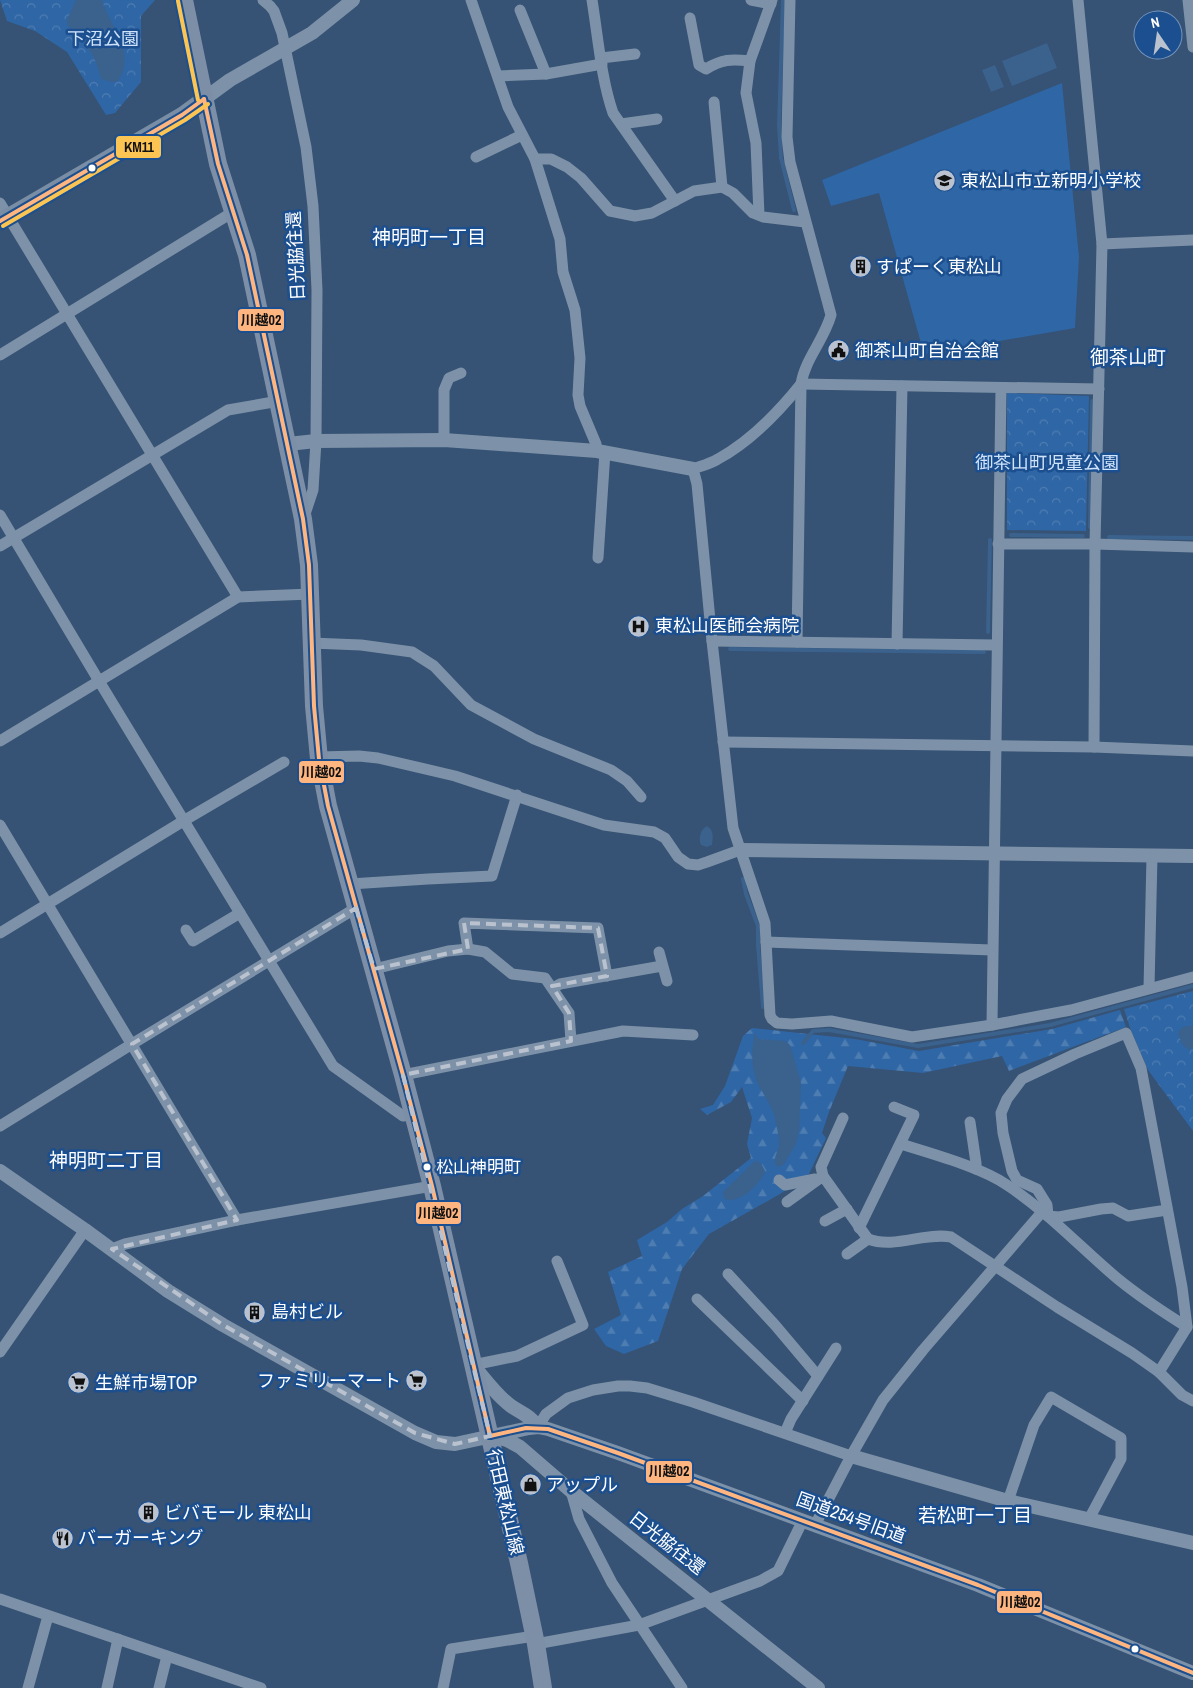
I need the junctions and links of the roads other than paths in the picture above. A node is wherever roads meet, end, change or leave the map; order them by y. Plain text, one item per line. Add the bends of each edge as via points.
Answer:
1 (184, 0) edge
2 (263, 0) edge
3 (353, 0) edge
4 (471, 0) edge
5 (592, 0) edge
6 (751, 0) edge
7 (790, 0) edge
8 (1078, 0) edge
9 (1188, 0) edge
10 (772, 2) edge
11 (520, 10) dead end
12 (690, 18) dead end
13 (1193, 47) edge
14 (285, 50) junction
15 (635, 54) dead end
16 (602, 61) junction
17 (750, 61) junction
18 (546, 74) junction
19 (499, 76) junction
20 (204, 99) junction
21 (714, 102) dead end
22 (657, 119) dead end
23 (620, 124) junction
24 (522, 135) junction
25 (476, 157) dead end
26 (535, 159) junction
27 (722, 187) junction
28 (675, 202) junction
29 (233, 212) junction
30 (3, 213) edge
31 (759, 215) junction
32 (805, 222) junction
33 (1193, 240) edge
34 (1102, 244) junction
35 (66, 314) junction
36 (0, 355) edge
37 (461, 374) dead end
38 (801, 384) junction
39 (902, 386) junction
40 (1001, 388) junction
41 (1099, 389) junction
42 (279, 401) junction
43 (444, 440) junction
44 (316, 441) junction
45 (288, 444) junction
46 (601, 451) junction
47 (152, 456) junction
48 (693, 469) junction
49 (0, 515) edge
50 (303, 519) junction
51 (13, 538) junction
52 (998, 544) junction
53 (1095, 544) junction
54 (0, 546) edge
55 (1193, 547) edge
56 (598, 558) dead end
57 (311, 594) junction
58 (238, 597) junction
59 (712, 641) junction
60 (797, 642) junction
61 (312, 643) junction
62 (897, 644) junction
63 (996, 645) junction
64 (99, 681) junction
65 (0, 741) edge
66 (723, 742) junction
67 (995, 747) junction
68 (1094, 747) junction
69 (1193, 751) edge
70 (319, 757) junction
71 (284, 762) dead end
72 (517, 795) junction
73 (641, 797) dead end
74 (185, 820) junction
75 (0, 825) edge
76 (740, 850) junction
77 (993, 853) junction
78 (1152, 856) junction
79 (1193, 856) edge
80 (350, 884) junction
81 (48, 904) junction
82 (356, 908) junction
83 (240, 913) junction
84 (186, 930) dead end
85 (0, 933) edge
86 (766, 942) junction
87 (468, 949) junction
88 (992, 950) junction
89 (659, 952) dead end
90 (270, 961) junction
91 (662, 966) junction
92 (374, 969) junction
93 (607, 976) junction
94 (1193, 977) edge
95 (666, 981) dead end
96 (553, 988) junction
97 (1149, 988) junction
98 (992, 1026) junction
99 (693, 1034) dead end
100 (571, 1041) junction
101 (132, 1044) junction
102 (403, 1075) junction
103 (894, 1107) dead end
104 (413, 1114) junction
105 (843, 1118) dead end
106 (970, 1122) dead end
107 (0, 1126) edge
108 (901, 1144) junction
109 (976, 1169) junction
110 (0, 1171) edge
111 (821, 1177) junction
112 (779, 1180) dead end
113 (432, 1186) junction
114 (787, 1202) dead end
115 (846, 1209) junction
116 (1167, 1210) junction
117 (1045, 1214) junction
118 (237, 1220) junction
119 (825, 1221) dead end
120 (859, 1228) junction
121 (85, 1230) junction
122 (868, 1240) junction
123 (112, 1249) junction
124 (847, 1254) dead end
125 (557, 1261) dead end
126 (995, 1267) junction
127 (728, 1274) dead end
128 (697, 1299) dead end
129 (1187, 1327) junction
130 (836, 1348) dead end
131 (0, 1352) edge
132 (473, 1365) junction
133 (1159, 1372) junction
134 (818, 1376) junction
135 (803, 1401) junction
136 (1193, 1401) edge
137 (538, 1427) junction
138 (785, 1433) junction
139 (490, 1436) junction
140 (850, 1456) junction
141 (571, 1491) junction
142 (1008, 1501) junction
143 (1089, 1518) junction
144 (809, 1523) junction
145 (1193, 1543) edge
146 (0, 1599) edge
147 (709, 1600) junction
148 (48, 1616) junction
149 (639, 1625) junction
150 (118, 1639) junction
151 (535, 1640) junction
152 (167, 1656) junction
153 (1193, 1673) edge
154 (254, 1687) edge
155 (28, 1688) edge
156 (107, 1688) edge
157 (159, 1688) edge
158 (443, 1688) edge
159 (543, 1688) edge
160 (682, 1688) edge
161 (818, 1688) edge

1 - 20 main road, 行田東松山線
2 - 14 street, 日光脇往還 via 274,11
3 - 14 street
4 - 19 street
5 - 16 street
6 - 10 street
7 - 32 street via 788,137 790,162
8 - 34 street
9 - 13 street
10 - 17 street
11 - 18 street
12 - 17 street via 698,65 706,69 718,61
14 - 20 street via 230,80
14 - 44 street, 日光脇往還 via 306,147 313,206 317,290
15 - 16 street
16 - 18 street
16 - 23 street via 610,103
17 - 31 street via 746,93 756,142
18 - 19 street
19 - 24 street via 508,106
20 - 29 main road, 行田東松山線 via 218,164
20 - 30 main road via 182,115
21 - 27 street
22 - 23 street
23 - 28 street
24 - 25 street
24 - 26 street
26 - 28 street via 551,159 567,167 610,211 635,216 652,213
26 - 46 street via 560,239 563,272 575,310 580,406
27 - 28 street via 694,191
27 - 31 street
29 - 35 street
29 - 42 main road, 行田東松山線 via 247,254
30 - 35 street
31 - 32 street
32 - 38 street via 831,315 827,329 803,372
33 - 34 street
34 - 41 street
35 - 36 street
35 - 47 street
37 - 43 street via 449,378 444,390
38 - 39 street
38 - 48 street via 779,412 745,442 717,460
38 - 60 street
39 - 40 street
39 - 62 street
40 - 41 street
40 - 52 street
41 - 53 street
42 - 45 main road, 行田東松山線
42 - 47 street via 228,410
43 - 44 street
43 - 46 street
44 - 45 street
44 - 50 street, 日光脇往還 via 313,490
45 - 50 main road, 行田東松山線
46 - 48 street
46 - 56 street
47 - 51 street
47 - 58 street
48 - 59 street via 698,484
49 - 51 street
50 - 57 main road, 行田東松山線
51 - 54 street
51 - 64 street
52 - 53 street
52 - 63 street
53 - 55 street
53 - 68 street
57 - 58 street
57 - 61 main road, 行田東松山線
58 - 64 street
59 - 60 street
59 - 66 street
60 - 62 street
61 - 70 main road, 行田東松山線
61 - 73 street via 412,652 434,666 471,705 534,739 611,770 627,780
62 - 63 street
63 - 67 street
64 - 65 street
64 - 74 street
66 - 67 street
66 - 76 street via 733,828
67 - 68 street
67 - 77 street
68 - 69 street
70 - 72 street via 378,758
70 - 80 main road, 行田東松山線 via 328,806
71 - 74 street
72 - 76 street via 604,825 654,832 665,838 678,857 688,864 698,865
72 - 80 street via 492,876
74 - 81 street
74 - 83 street
75 - 81 street
76 - 77 street
76 - 86 street via 765,923
77 - 78 street
77 - 88 street
78 - 79 street
78 - 97 street
80 - 82 main road, 行田東松山線
81 - 85 street
81 - 101 street
82 - 90 street
82 - 92 main road, 行田東松山線
83 - 84 street via 193,941
83 - 90 street
86 - 88 street
86 - 98 street via 770,1015 778,1022 831,1021 912,1037
87 - 92 street
87 - 93 street via 464,922 598,928
87 - 96 street via 485,952 512,974 546,978
88 - 98 street
89 - 91 street
90 - 101 street
90 - 104 street via 333,1066 403,1116
91 - 93 street
91 - 95 street
92 - 102 main road, 行田東松山線
93 - 96 street
94 - 97 street
96 - 100 street via 569,1013
97 - 98 street via 1071,1010
99 - 100 street via 623,1031
100 - 102 street
101 - 107 street
101 - 118 street
102 - 104 main road, 行田東松山線
103 - 108 street via 914,1115
104 - 113 main road, 行田東松山線
105 - 111 street via 821,1167
106 - 109 street
108 - 109 street
108 - 120 street
109 - 117 street via 1006,1184
110 - 121 street, 国道254号旧道
111 - 112 street via 785,1186
111 - 114 street
111 - 115 street
113 - 118 street
113 - 132 main road, 行田東松山線
115 - 119 street
115 - 120 street
116 - 117 street via 1128,1216 1112,1208 1059,1217
116 - 117 street via 1142,1068 1126,1033 1022,1079 1007,1099 1001,1113 1012,1171 1017,1180 1037,1189 1047,1205
116 - 129 street
117 - 126 street
117 - 129 street via 1118,1279
118 - 123 street
120 - 122 street
121 - 123 street, 国道254号旧道
121 - 131 street
122 - 124 street
122 - 126 street via 889,1242 934,1236 951,1238
123 - 139 street, 国道254号旧道 via 223,1325 415,1432 436,1442 455,1444
125 - 132 street via 583,1325 517,1356
126 - 133 street
126 - 140 street via 883,1400
127 - 134 street
128 - 135 street
129 - 133 street
130 - 134 street
132 - 137 street via 498,1394
132 - 139 main road, 行田東松山線
133 - 136 street via 1182,1395
134 - 135 street
135 - 138 street
137 - 138 street via 546,1414 568,1398 593,1390 630,1386 647,1388
137 - 139 street, 国道254号旧道
137 - 144 street, 国道254号旧道
138 - 140 street
139 - 141 street, 日光脇往還 via 520,1447
139 - 151 main road, 行田東松山線
140 - 142 street
140 - 144 street
141 - 147 street, 日光脇往還
141 - 149 street via 579,1519
142 - 143 street
142 - 143 street via 1034,1425 1051,1397 1121,1438 1121,1459
143 - 145 street
144 - 147 street via 778,1571 760,1582
144 - 153 street, 国道254号旧道 via 978,1585
146 - 148 street
147 - 149 street
147 - 161 street, 日光脇往還
148 - 150 street
148 - 155 street
149 - 151 street
149 - 160 street
150 - 152 street
150 - 156 street
151 - 158 street via 451,1649
151 - 159 main road, 行田東松山線
152 - 154 street
152 - 157 street

